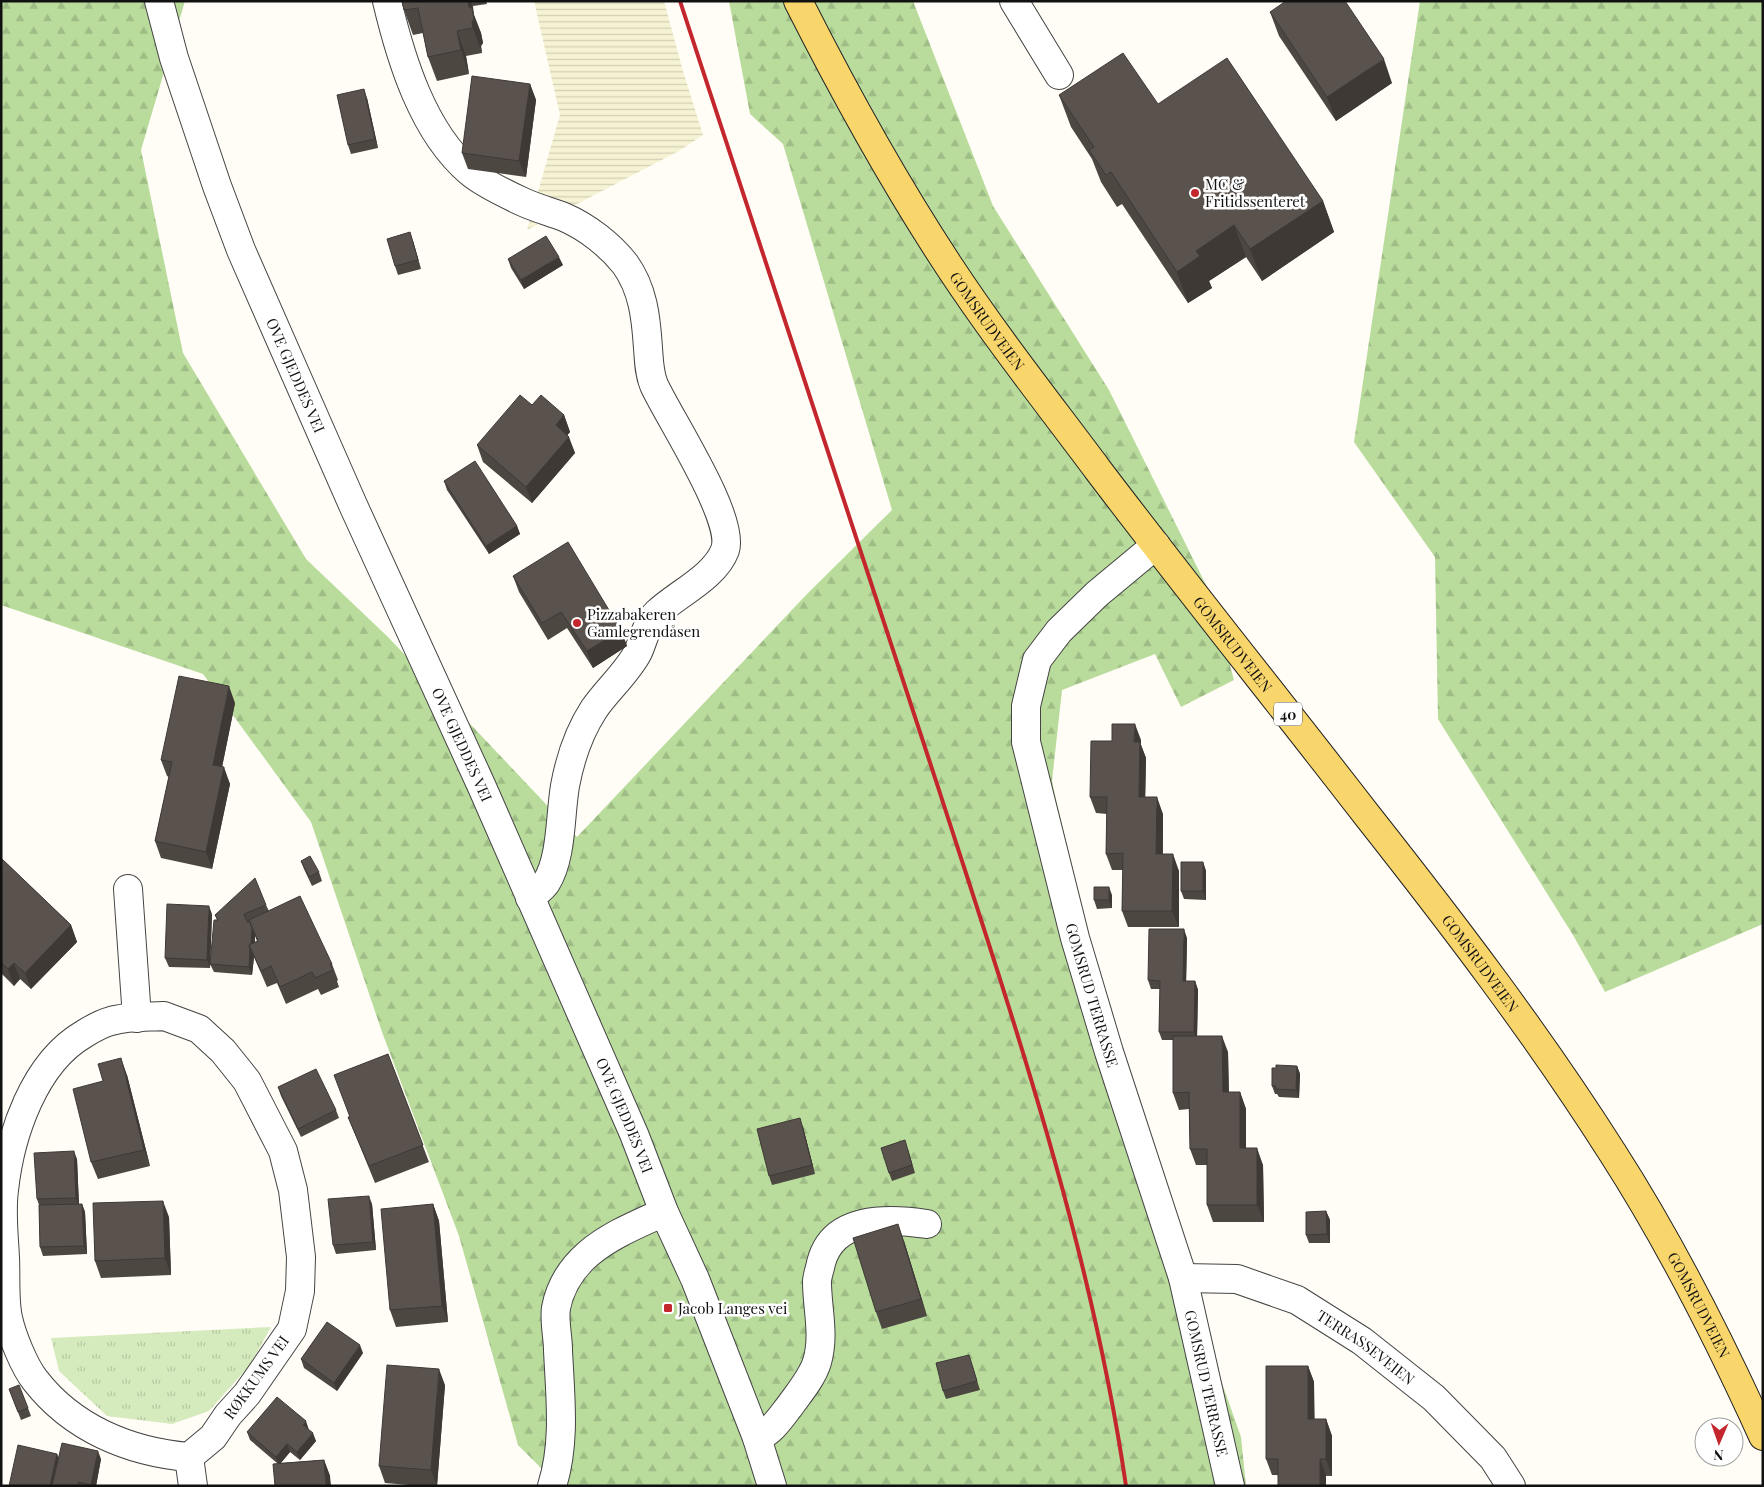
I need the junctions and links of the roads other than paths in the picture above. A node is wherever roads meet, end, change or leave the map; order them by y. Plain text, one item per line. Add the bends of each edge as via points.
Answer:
1 (159, 1) edge
2 (387, 1) edge
3 (798, 1) edge
4 (1014, 1) edge
5 (1059, 75) dead end
6 (1156, 545) junction
7 (128, 889) dead end
8 (530, 898) junction
9 (137, 1018) junction
10 (664, 1212) junction
11 (927, 1224) dead end
12 (1183, 1278) junction
13 (1763, 1436) edge
14 (757, 1438) junction
15 (188, 1457) junction
16 (193, 1486) edge
17 (552, 1486) edge
18 (772, 1486) edge
19 (1230, 1486) edge
20 (1511, 1486) edge

1 - 8 street, OVE GJEDDES VEI via 177,68 241,250
2 - 8 street via 397,41 416,92 434,128 453,155 471,174 524,203 567,218 601,239 624,264 642,297 650,374 703,477 724,523 727,539 724,552 712,570 656,614 648,625 638,652 586,722 569,768 558,847 551,870 545,884
3 - 6 main road, GOMSRUDVEIEN / 40 via 835,74 906,198 952,270 1017,363
4 - 5 street
6 - 12 street, GOMSRUD TERRASSE via 1096,594 1059,631 1037,660 1026,706 1026,742 1078,948
6 - 13 main road, GOMSRUDVEIEN / 40 via 1414,874 1515,1009 1613,1152 1690,1287
7 - 9 street
8 - 10 street, OVE GJEDDES VEI via 634,1134
9 - 15 street, RØKKUMS VEI via 164,1016 199,1029 223,1051 247,1081 283,1151 294,1190 302,1257 300,1291 292,1329 213,1436
9 - 15 street, RØKKUMS VEI via 111,1021 66,1047 50,1064 19,1121 3,1191 8,1318 34,1379 76,1420 124,1444 163,1455
10 - 14 street, OVE GJEDDES VEI via 695,1278
10 - 17 street via 622,1231 588,1254 562,1287 555,1310 561,1434 558,1468
11 - 14 street via 902,1220 866,1223 846,1230 830,1244 817,1280 821,1332 817,1362 802,1390 768,1433
12 - 19 street, GOMSRUD TERRASSE
12 - 20 street, TERRASSEVEIEN via 1237,1279 1297,1300 1362,1341 1434,1398 1493,1458
14 - 18 street, OVE GJEDDES VEI
15 - 16 street

